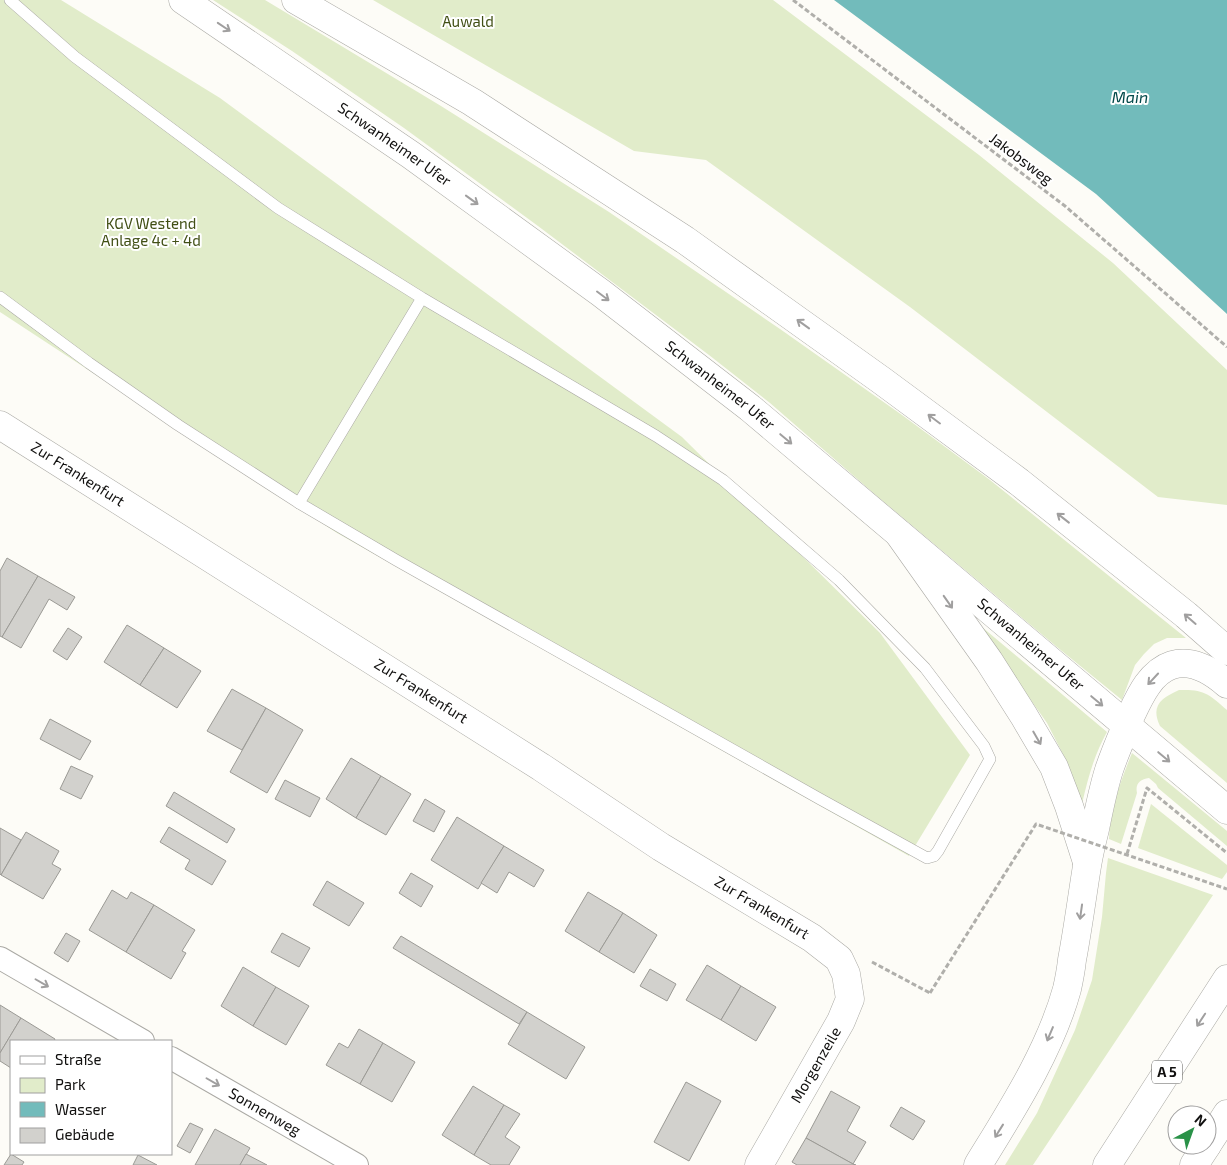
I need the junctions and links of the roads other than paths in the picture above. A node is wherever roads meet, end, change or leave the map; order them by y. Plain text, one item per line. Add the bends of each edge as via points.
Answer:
1 (10, 0) edge
2 (183, 0) edge
3 (296, 0) edge
4 (0, 297) edge
5 (422, 298) junction
6 (0, 425) edge
7 (299, 503) junction
8 (899, 534) junction
9 (1227, 651) edge
10 (1227, 684) edge
11 (1126, 726) junction
12 (1227, 810) edge
13 (1087, 864) junction
14 (0, 958) edge
15 (839, 960) joint
16 (1227, 979) edge
17 (141, 1040) edge
18 (172, 1059) edge
19 (1227, 1114) edge
20 (1217, 1130) edge
21 (357, 1165) edge
22 (759, 1165) edge
23 (978, 1165) edge
24 (1108, 1165) edge

1 - 5 lane via 75,56 278,208
2 -> 8 main road, Schwanheimer Ufer via 410,156 600,293 750,408
9 -> 3 main road via 1019,482 685,240 472,102
4 - 7 lane via 129,392
5 - 7 lane
5 - 7 lane via 656,436 723,480 839,580 925,668 984,746 990,759 938,851 927,858
6 - 15 main road, Zur Frankenfurt via 661,847 812,938
8 -> 11 main road, Schwanheimer Ufer
8 -> 13 main road via 989,661 1054,767
10 -> 11 main road via 1214,673 1197,666 1172,665 1163,669 1144,688
11 -> 12 main road, Schwanheimer Ufer
11 - 13 main road via 1109,769
13 -> 23 main road via 1079,929 1060,1011 1020,1097
14 -> 17 street
15 - 22 main road, Morgenzeile via 846,974 850,999 841,1022
16 -> 24 main road, A 5
18 -> 21 street, Sonnenweg
19 - 20 main road

